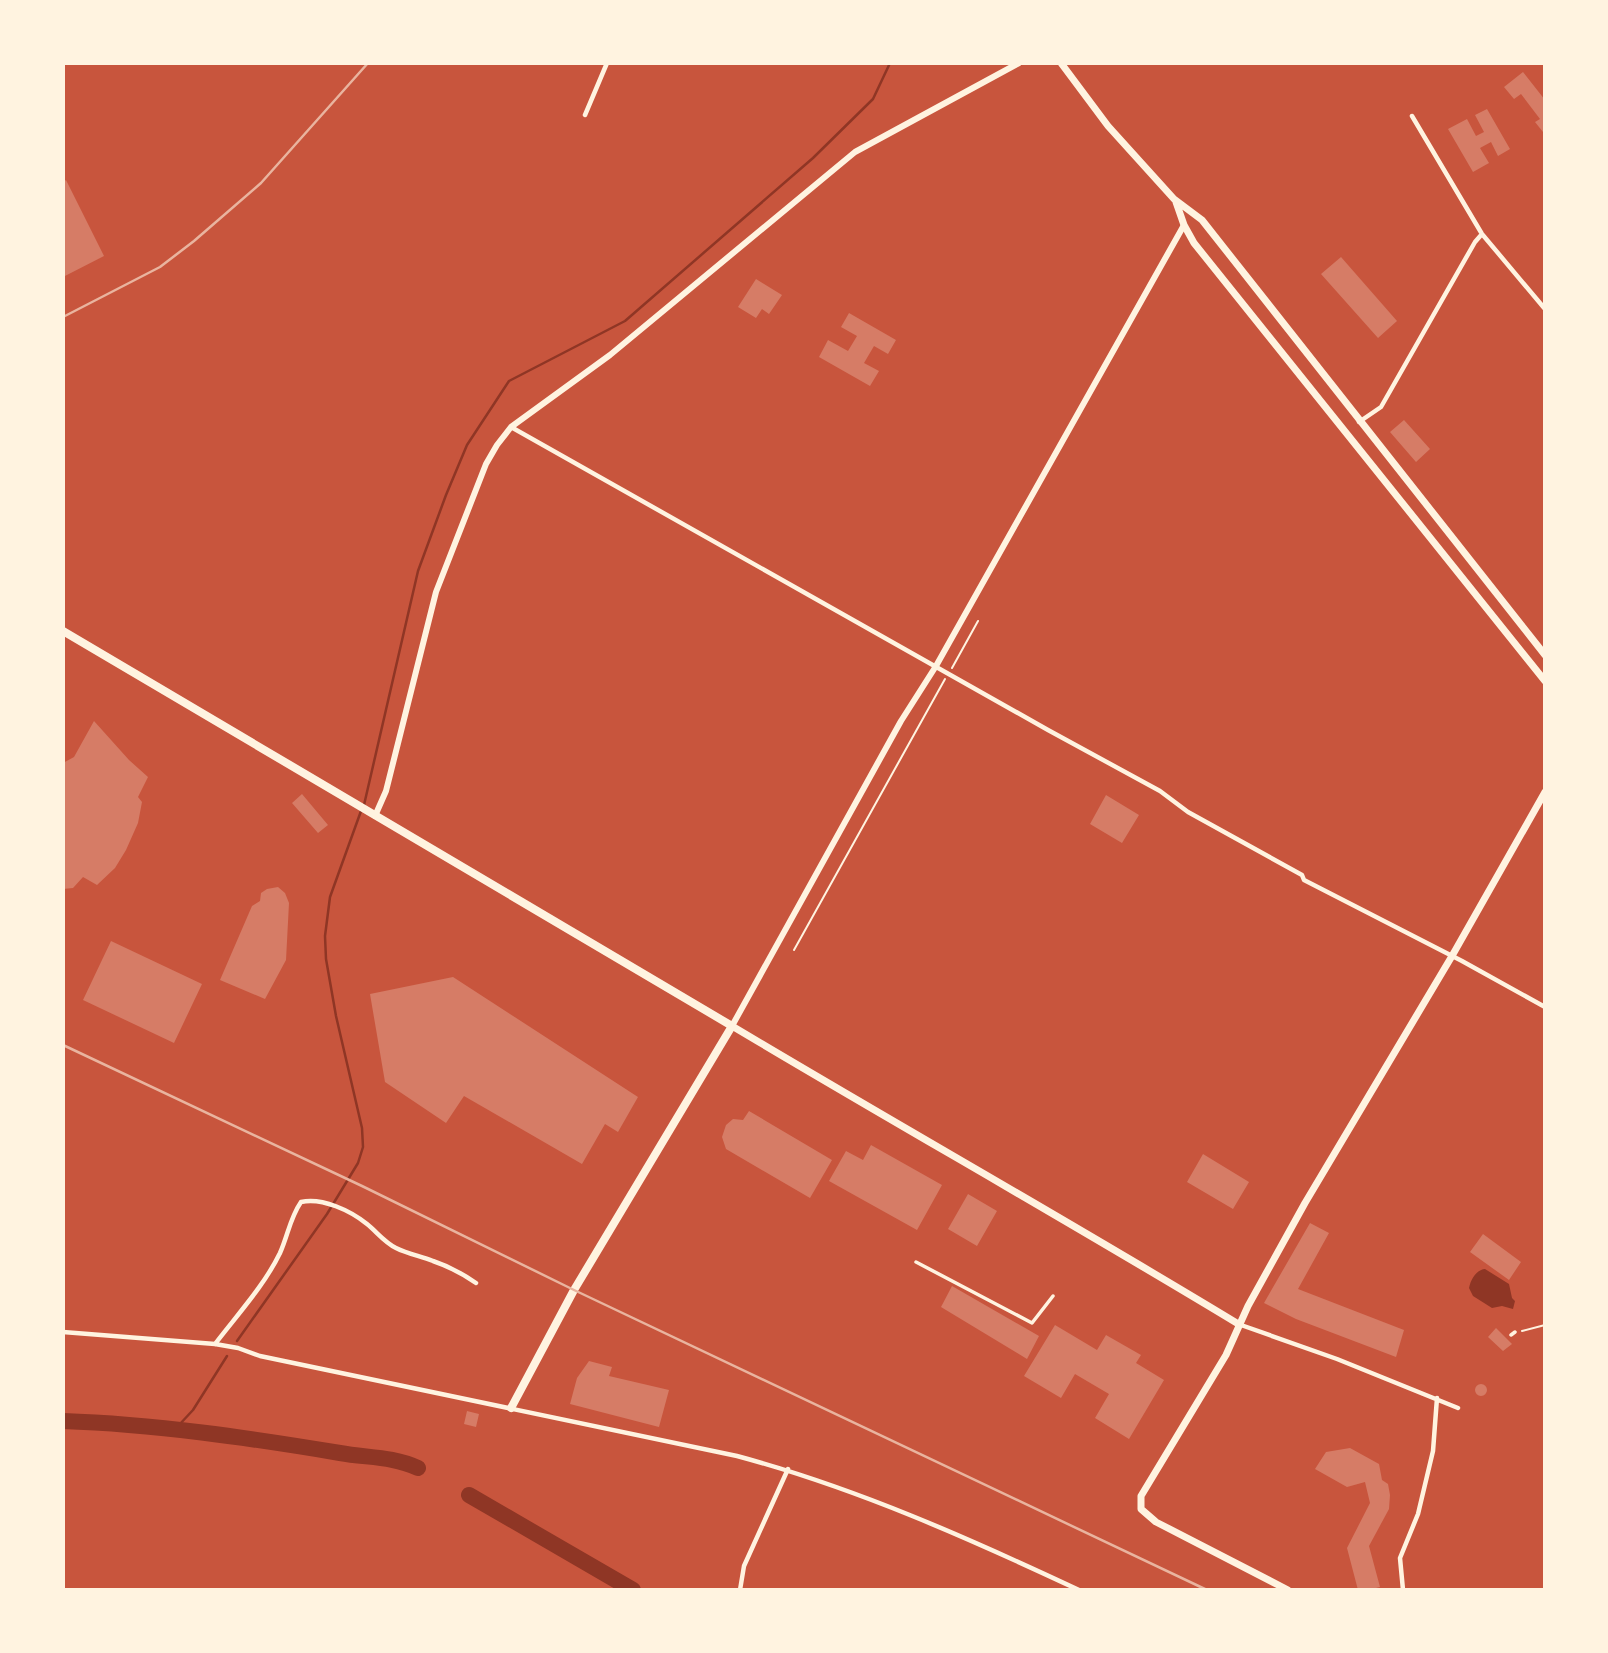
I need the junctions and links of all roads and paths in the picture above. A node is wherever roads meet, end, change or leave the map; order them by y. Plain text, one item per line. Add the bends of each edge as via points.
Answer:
1 (607, 63) edge
2 (1018, 63) edge
3 (1062, 63) edge
4 (585, 115) dead end
5 (1412, 116) dead end
6 (1174, 199) junction
7 (1197, 215) junction
8 (1184, 225) junction
9 (1482, 234) junction
10 (1545, 309) edge
11 (1277, 316) junction
12 (1262, 327) junction
13 (1359, 422) junction
14 (511, 427) junction
15 (978, 621) dead end
16 (63, 631) edge
17 (1545, 656) edge
18 (936, 666) junction
19 (949, 674) junction
20 (1545, 681) edge
21 (1545, 792) edge
22 (376, 816) junction
23 (794, 950) dead end
24 (1452, 956) junction
25 (1545, 1007) edge
26 (732, 1026) junction
27 (916, 1262) dead end
28 (476, 1283) dead end
29 (1053, 1296) dead end
30 (1240, 1325) junction
31 (1545, 1325) edge
32 (63, 1332) edge
33 (1513, 1333) dead end
34 (215, 1344) junction
35 (1437, 1398) junction
36 (511, 1408) junction
37 (1458, 1408) dead end
38 (788, 1469) junction
39 (740, 1590) edge
40 (1079, 1590) edge
41 (1288, 1590) edge
42 (1403, 1590) edge

1 - 4 street
2 - 14 street via 855,152 610,355
3 - 6 main road via 1108,127
5 - 9 street
6 - 7 main road
6 - 8 main road
7 - 8 main road
7 - 11 main road
8 - 12 main road
8 - 18 street
9 - 10 street
9 - 13 street via 1381,407
11 - 12 main road
11 - 13 main road
12 - 20 main road
13 - 17 main road
14 - 18 street
14 - 22 street via 486,464 436,592
15 - 19 path
16 - 22 main road
18 - 19 street
18 - 26 street
19 - 23 path
19 - 24 street via 1160,791 1304,880
21 - 24 main road
22 - 26 main road
24 - 25 street
24 - 30 main road via 1305,1203
26 - 30 main road
26 - 36 main road via 574,1290
27 - 29 street via 1032,1323
28 - 34 street via 439,1263 399,1250 366,1223 333,1205 301,1202 266,1275
30 - 35 street
30 - 41 main road via 1141,1496 1141,1509 1168,1529
31 - 33 path
32 - 34 street
34 - 36 street
35 - 37 street
35 - 42 street via 1433,1451 1418,1514 1401,1558
36 - 38 street
38 - 39 street via 744,1566
38 - 40 street via 968,1538

